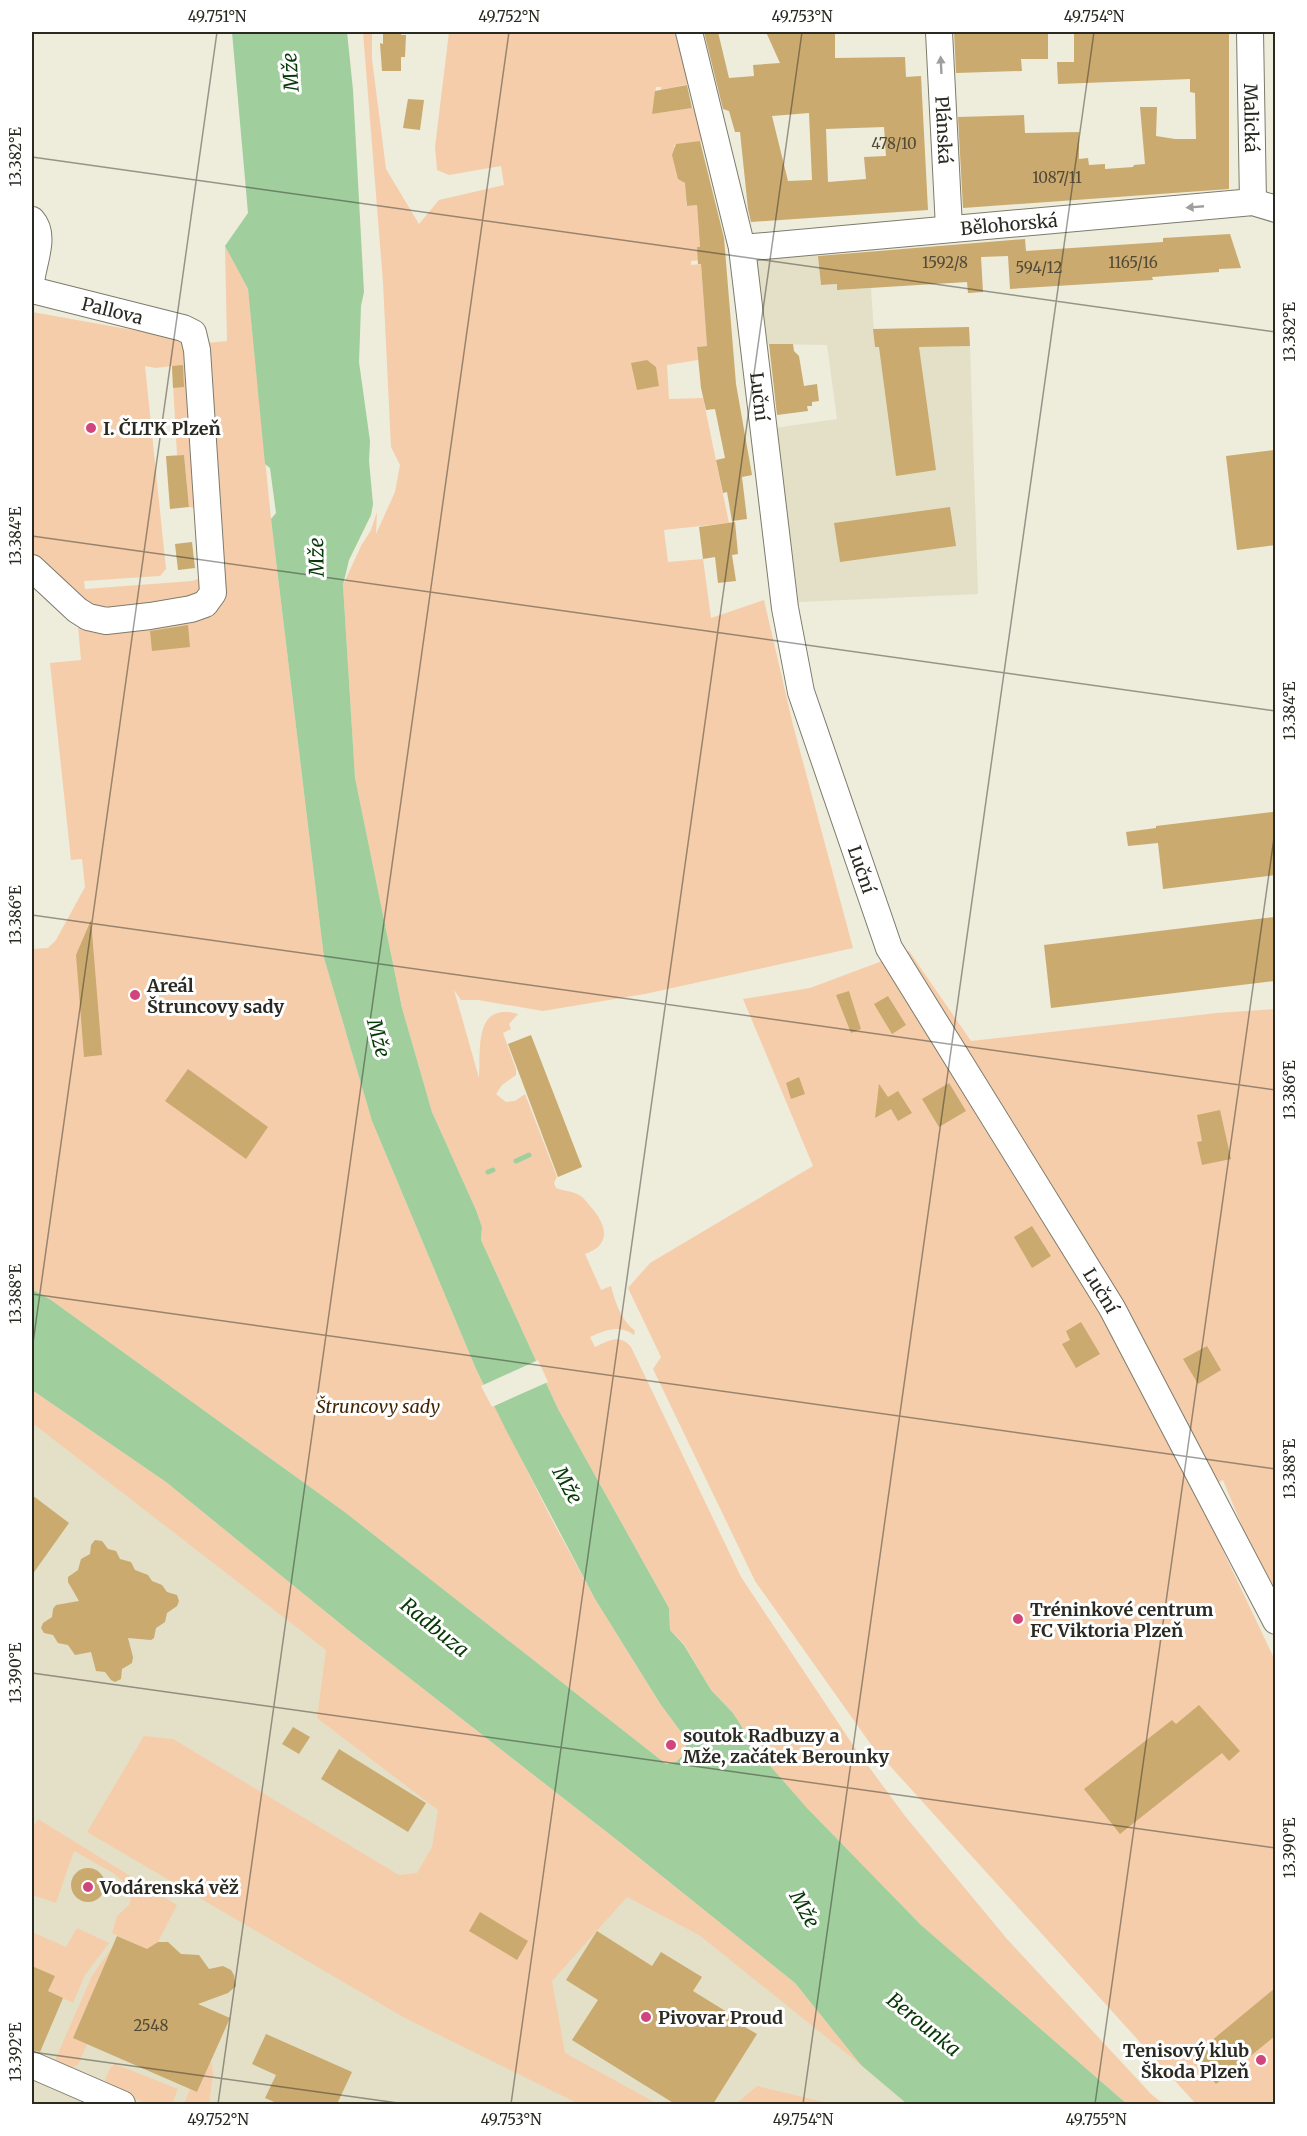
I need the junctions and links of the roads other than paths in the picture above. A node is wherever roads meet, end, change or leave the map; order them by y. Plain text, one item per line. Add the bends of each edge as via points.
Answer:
1 (690, 32) edge
2 (939, 32) edge
3 (1250, 32) edge
4 (1264, 206) edge
5 (32, 220) edge
6 (949, 228) junction
7 (742, 248) junction
8 (32, 276) edge
9 (32, 285) edge
10 (32, 290) edge
11 (32, 568) edge
12 (1275, 1621) edge
13 (32, 2065) edge
14 (122, 2104) edge

1 - 7 street, Luční
6 -> 2 street, Plánská
3 - 4 street, Malická
4 -> 6 street, Bělohorská
5 - 8 street via 39,240
6 - 7 street, Bělohorská
7 - 12 street, Luční via 784,608 801,692 889,948 1112,1308
9 - 10 street
10 - 11 street, Pallova via 193,333 213,593 205,604 191,609 106,621 76,610
13 - 14 street

